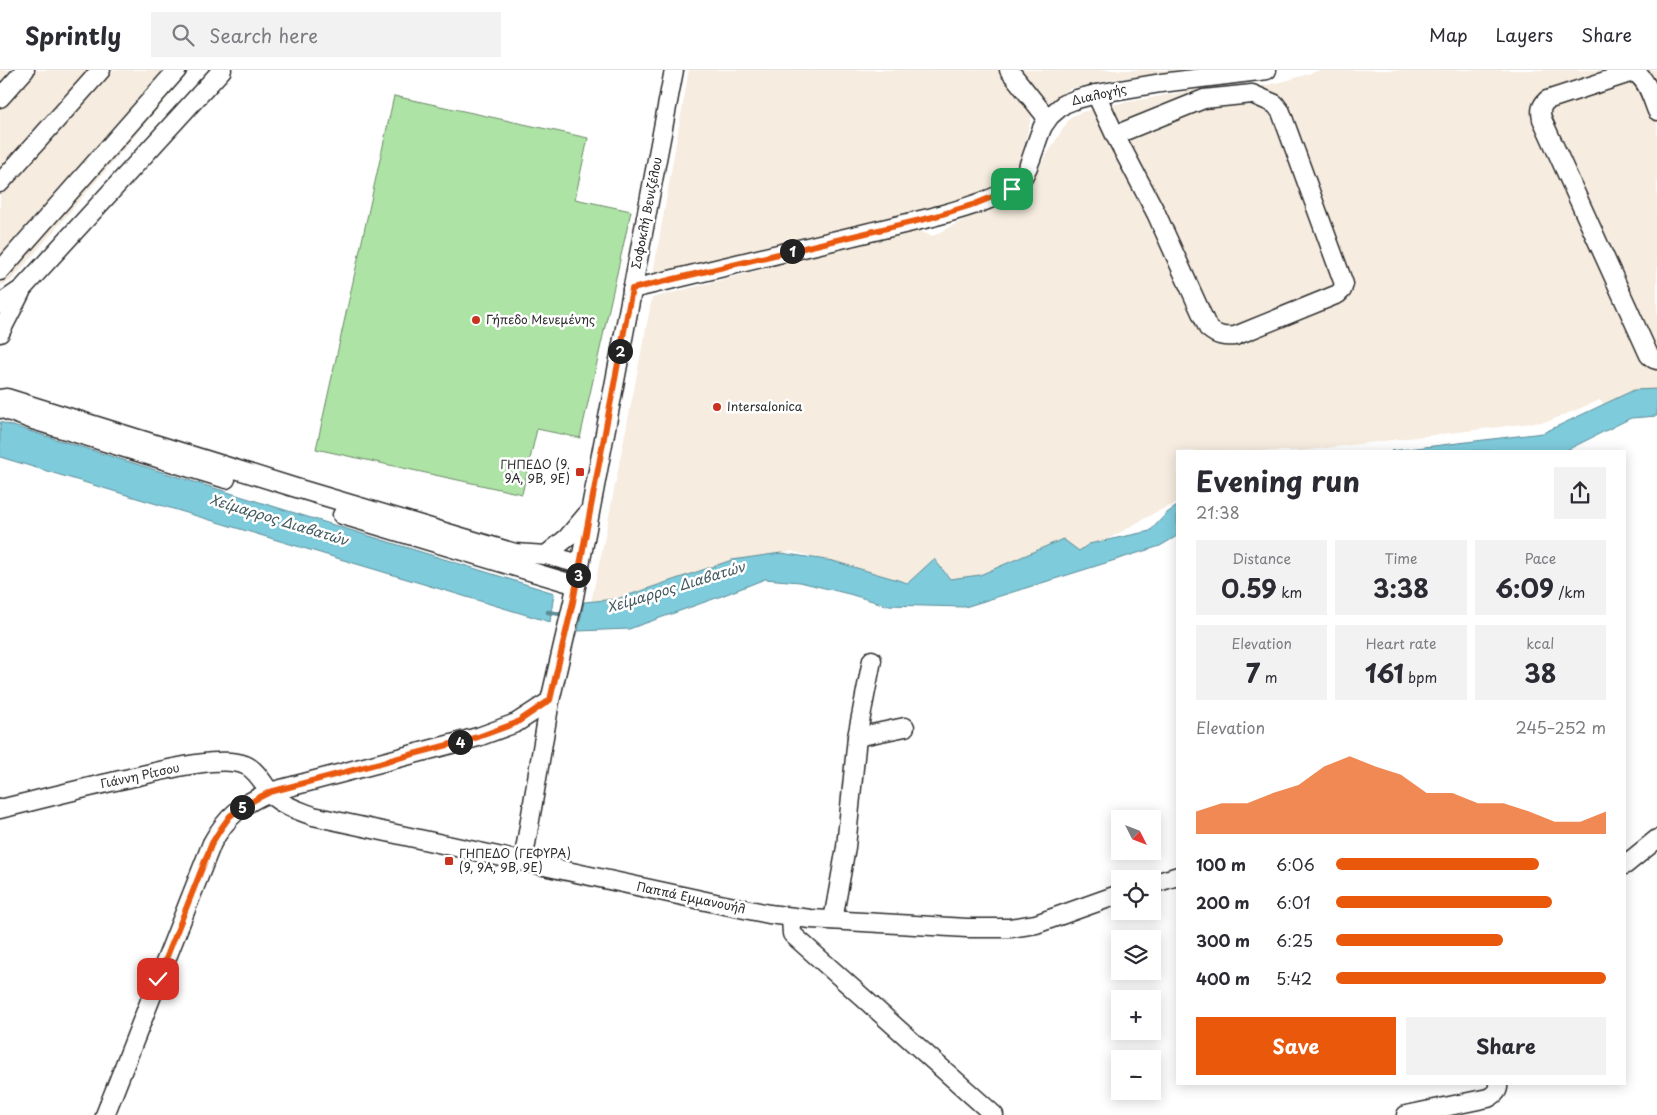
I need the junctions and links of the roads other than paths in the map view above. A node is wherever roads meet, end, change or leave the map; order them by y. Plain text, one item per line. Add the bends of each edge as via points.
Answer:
1 (25, 70) edge
2 (101, 70) edge
3 (177, 70) edge
4 (222, 70) edge
5 (674, 70) edge
6 (1010, 70) edge
7 (1267, 70) edge
8 (1096, 94) junction
9 (0, 98) edge
10 (1657, 112) edge
11 (1048, 118) junction
12 (1115, 135) junction
13 (0, 183) edge
14 (0, 271) edge
15 (22, 289) junction
16 (632, 289) junction
17 (0, 304) edge
18 (0, 333) edge
19 (1657, 360) edge
20 (0, 399) edge
21 (0, 408) edge
22 (590, 511) junction
23 (546, 555) junction
24 (580, 564) junction
25 (574, 594) junction
26 (872, 660) dead end
27 (550, 700) junction
28 (904, 726) dead end
29 (857, 737) junction
30 (270, 792) junction
31 (0, 809) edge
32 (1657, 839) edge
33 (524, 862) junction
34 (1626, 864) edge
35 (1176, 877) edge
36 (1161, 881) edge
37 (1111, 897) edge
38 (790, 917) junction
39 (833, 920) junction
40 (1498, 1085) edge
41 (105, 1115) edge
42 (994, 1115) edge
43 (1406, 1115) edge

1 - 9 street
2 - 13 street
3 - 14 street
4 - 15 street
5 - 16 street, Σοφοκλή Βενιζέλου
6 - 11 street
7 - 8 street, Διαλογής
8 - 11 street, Διαλογής via 1070,101
8 - 12 street
10 - 19 street via 1640,74 1633,72 1547,100 1541,112 1649,355
11 - 16 street, Διαλογής via 1022,178 1001,194 933,217
12 - 12 street via 1156,212 1208,328 1216,335 1235,336 1342,290 1344,284 1281,112 1275,104 1252,94 1204,99
15 - 17 street
15 - 18 street
16 - 22 street, Σοφοκλή Βενιζέλου
20 - 23 street via 7,398 293,488 515,553
21 - 25 street
22 - 23 street via 567,538
22 - 24 street, Σοφοκλή Βενιζέλου
23 - 24 street
24 - 25 street, Σοφοκλή Βενιζέλου
25 - 27 street, Σοφοκλή Βενιζέλου
26 - 29 street
27 - 30 street via 516,723 478,737
27 - 33 street, Σοφοκλή Βενιζέλου
28 - 29 street
29 - 39 street via 846,847
30 - 31 street, Γιάννη Ρίτσου via 249,767 219,762 179,767
30 - 33 street, Παππά Εμμανουήλ via 288,807 313,816
30 - 41 street via 230,816 212,843
32 - 34 street
33 - 38 street, Παππά Εμμανουήλ
35 - 36 street
37 - 39 street, Παππά Εμμανουήλ via 1036,924 1010,928
38 - 39 street, Παππά Εμμανουήλ
38 - 42 street via 792,934
40 - 43 street via 1495,1094 1488,1098

